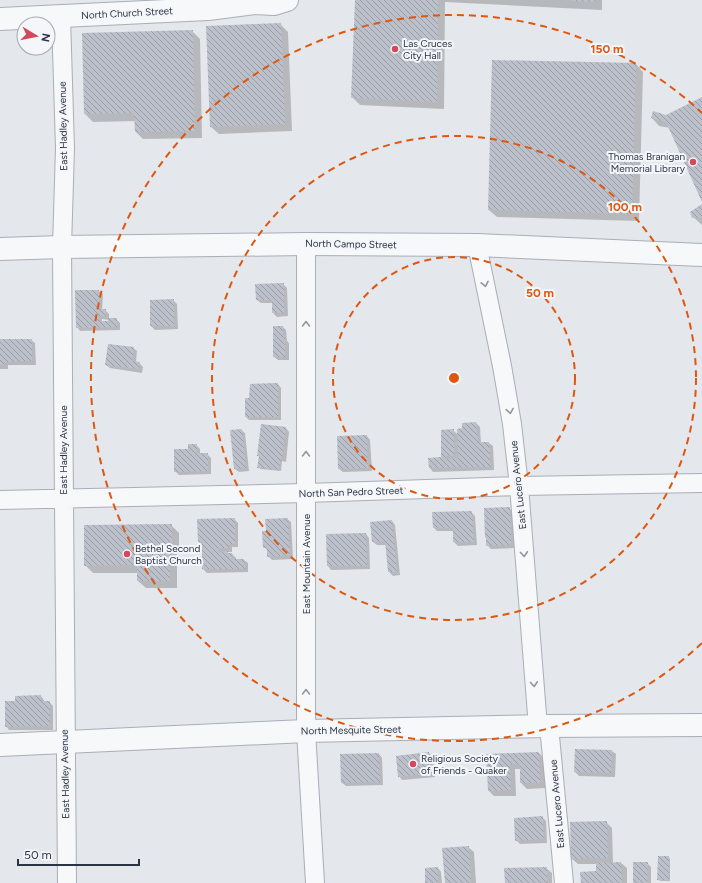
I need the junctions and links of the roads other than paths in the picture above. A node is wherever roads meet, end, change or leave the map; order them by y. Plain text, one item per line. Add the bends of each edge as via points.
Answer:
1 (287, 0) edge
2 (257, 2) edge
3 (61, 17) junction
4 (0, 20) edge
5 (306, 244) junction
6 (477, 246) junction
7 (62, 247) junction
8 (0, 249) edge
9 (702, 255) edge
10 (702, 483) edge
11 (519, 486) junction
12 (306, 494) junction
13 (0, 500) edge
14 (63, 500) junction
15 (702, 725) edge
16 (544, 726) junction
17 (306, 730) junction
18 (65, 742) junction
19 (0, 745) edge
20 (67, 883) edge
21 (315, 883) edge
22 (564, 883) edge

1 - 2 street, North Church Street via 274,4
2 - 3 street, North Church Street via 208,9
3 - 4 street, North Church Street
3 - 7 street, East Hadley Avenue via 65,148
5 - 6 street, North Campo Street
5 - 7 street, North Campo Street
12 -> 5 street, East Mountain Avenue
6 - 9 street, North Campo Street
6 -> 11 street, East Lucero Avenue via 502,366
7 - 8 street, North Campo Street
7 - 14 street, East Hadley Avenue
10 - 11 street, North San Pedro Street
11 - 12 street, North San Pedro Street
11 -> 16 street, East Lucero Avenue
12 - 14 street, North San Pedro Street
17 -> 12 street, East Mountain Avenue
13 - 14 street, North San Pedro Street
14 - 18 street, East Hadley Avenue
15 - 16 street, North Mesquite Street
16 - 17 street, North Mesquite Street
16 - 22 street, East Lucero Avenue
17 - 18 street, North Mesquite Street
17 - 21 street, East Mountain Avenue
18 - 19 street, North Mesquite Street
18 - 20 street, East Hadley Avenue

